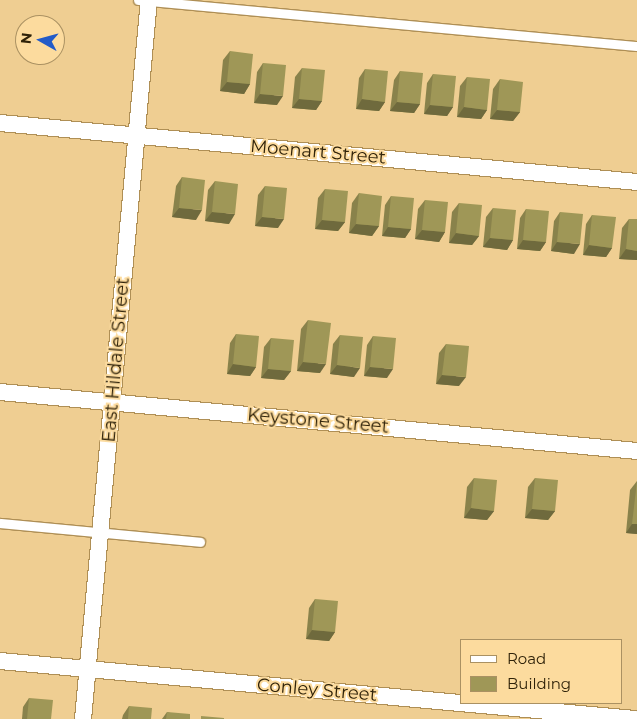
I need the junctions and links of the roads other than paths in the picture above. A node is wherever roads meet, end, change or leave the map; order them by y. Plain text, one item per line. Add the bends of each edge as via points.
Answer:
1 (146, 0) edge
2 (637, 46) edge
3 (0, 123) edge
4 (137, 136) junction
5 (637, 182) edge
6 (0, 392) edge
7 (112, 402) junction
8 (637, 450) edge
9 (0, 523) edge
10 (100, 533) junction
11 (200, 542) dead end
12 (0, 661) edge
13 (88, 669) junction
14 (460, 703) edge
15 (470, 704) edge
16 (83, 719) edge
17 (634, 719) edge

1 - 2 lane
1 - 4 street, East Hildale Street
3 - 4 street, Moenart Street
4 - 5 street, Moenart Street
4 - 7 street, East Hildale Street
6 - 7 street, Keystone Street
7 - 8 street, Keystone Street
7 - 10 street, East Hildale Street
9 - 10 lane
10 - 11 lane
10 - 13 street, East Hildale Street
12 - 13 street, Conley Street
13 - 14 street, Conley Street
13 - 16 street, East Hildale Street
15 - 17 street, Conley Street

